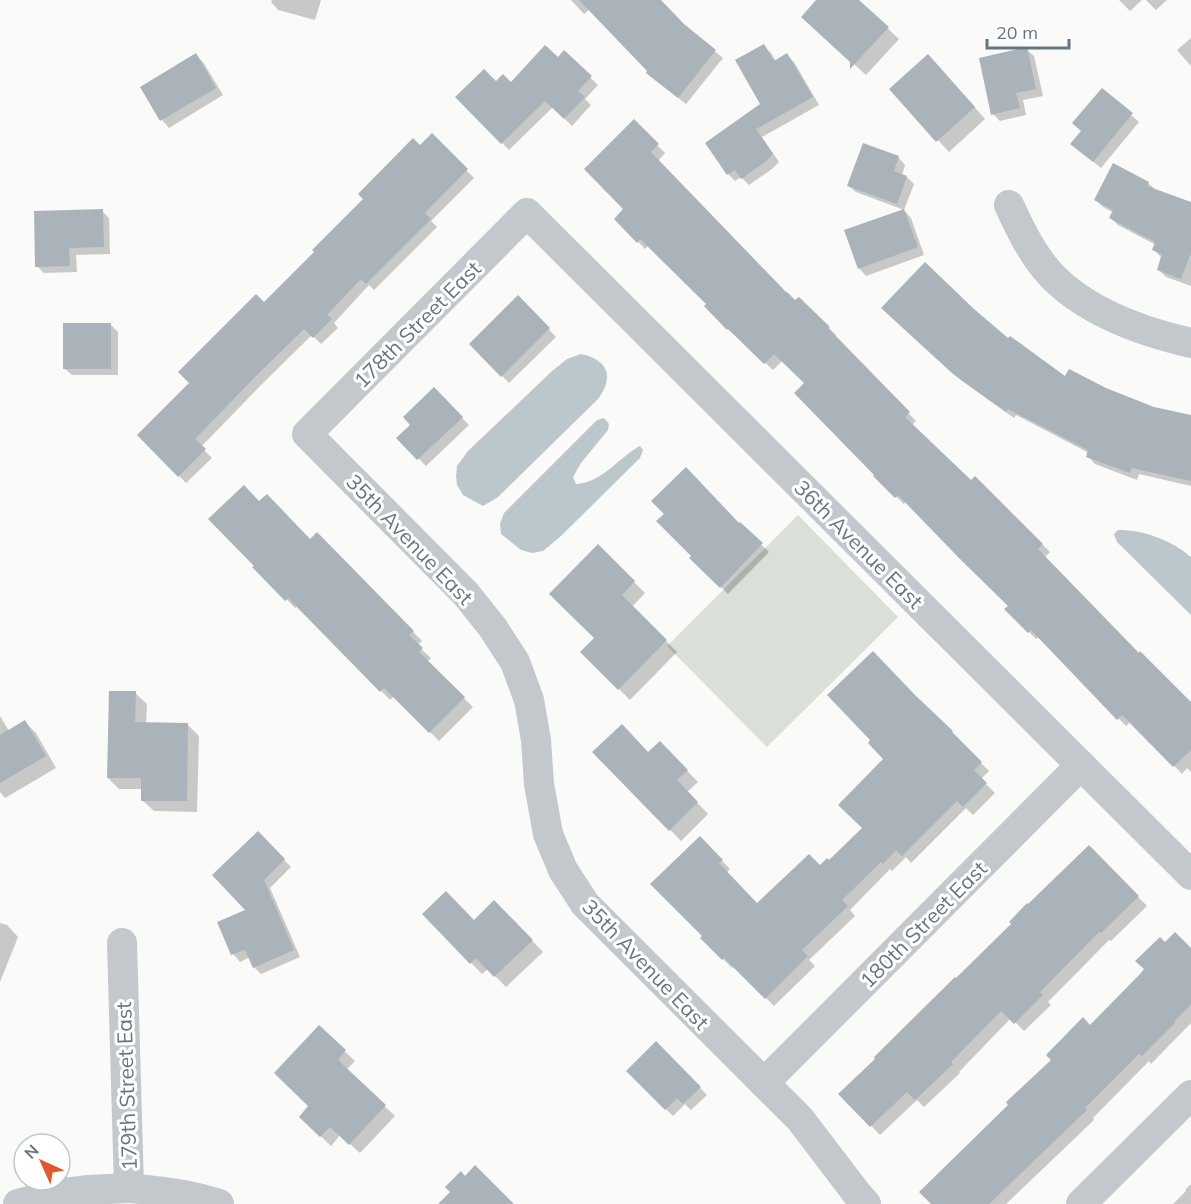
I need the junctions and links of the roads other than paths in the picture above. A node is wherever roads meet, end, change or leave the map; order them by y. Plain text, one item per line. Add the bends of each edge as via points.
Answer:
1 (1009, 205) dead end
2 (527, 213) joint
3 (1191, 343) edge
4 (308, 434) joint
5 (1081, 765) junction
6 (1191, 875) edge
7 (122, 943) dead end
8 (764, 1083) junction
9 (1191, 1095) edge
10 (129, 1188) junction
11 (18, 1204) edge
12 (219, 1204) edge
13 (866, 1204) edge
14 (1080, 1204) edge

1 - 3 street via 1037,255 1073,294 1137,327
2 - 4 street, 178th Street East
2 - 5 street, 36th Avenue East
4 - 8 street, 35th Avenue East via 466,594 515,662 529,700 548,834 563,870 585,904
5 - 6 street, 36th Avenue East
5 - 8 street, 180th Street East
7 - 10 street, 179th Street East
8 - 13 street, 35th Avenue East via 800,1119
9 - 14 street
10 - 11 street, 179th Street East via 55,1194
10 - 12 street

